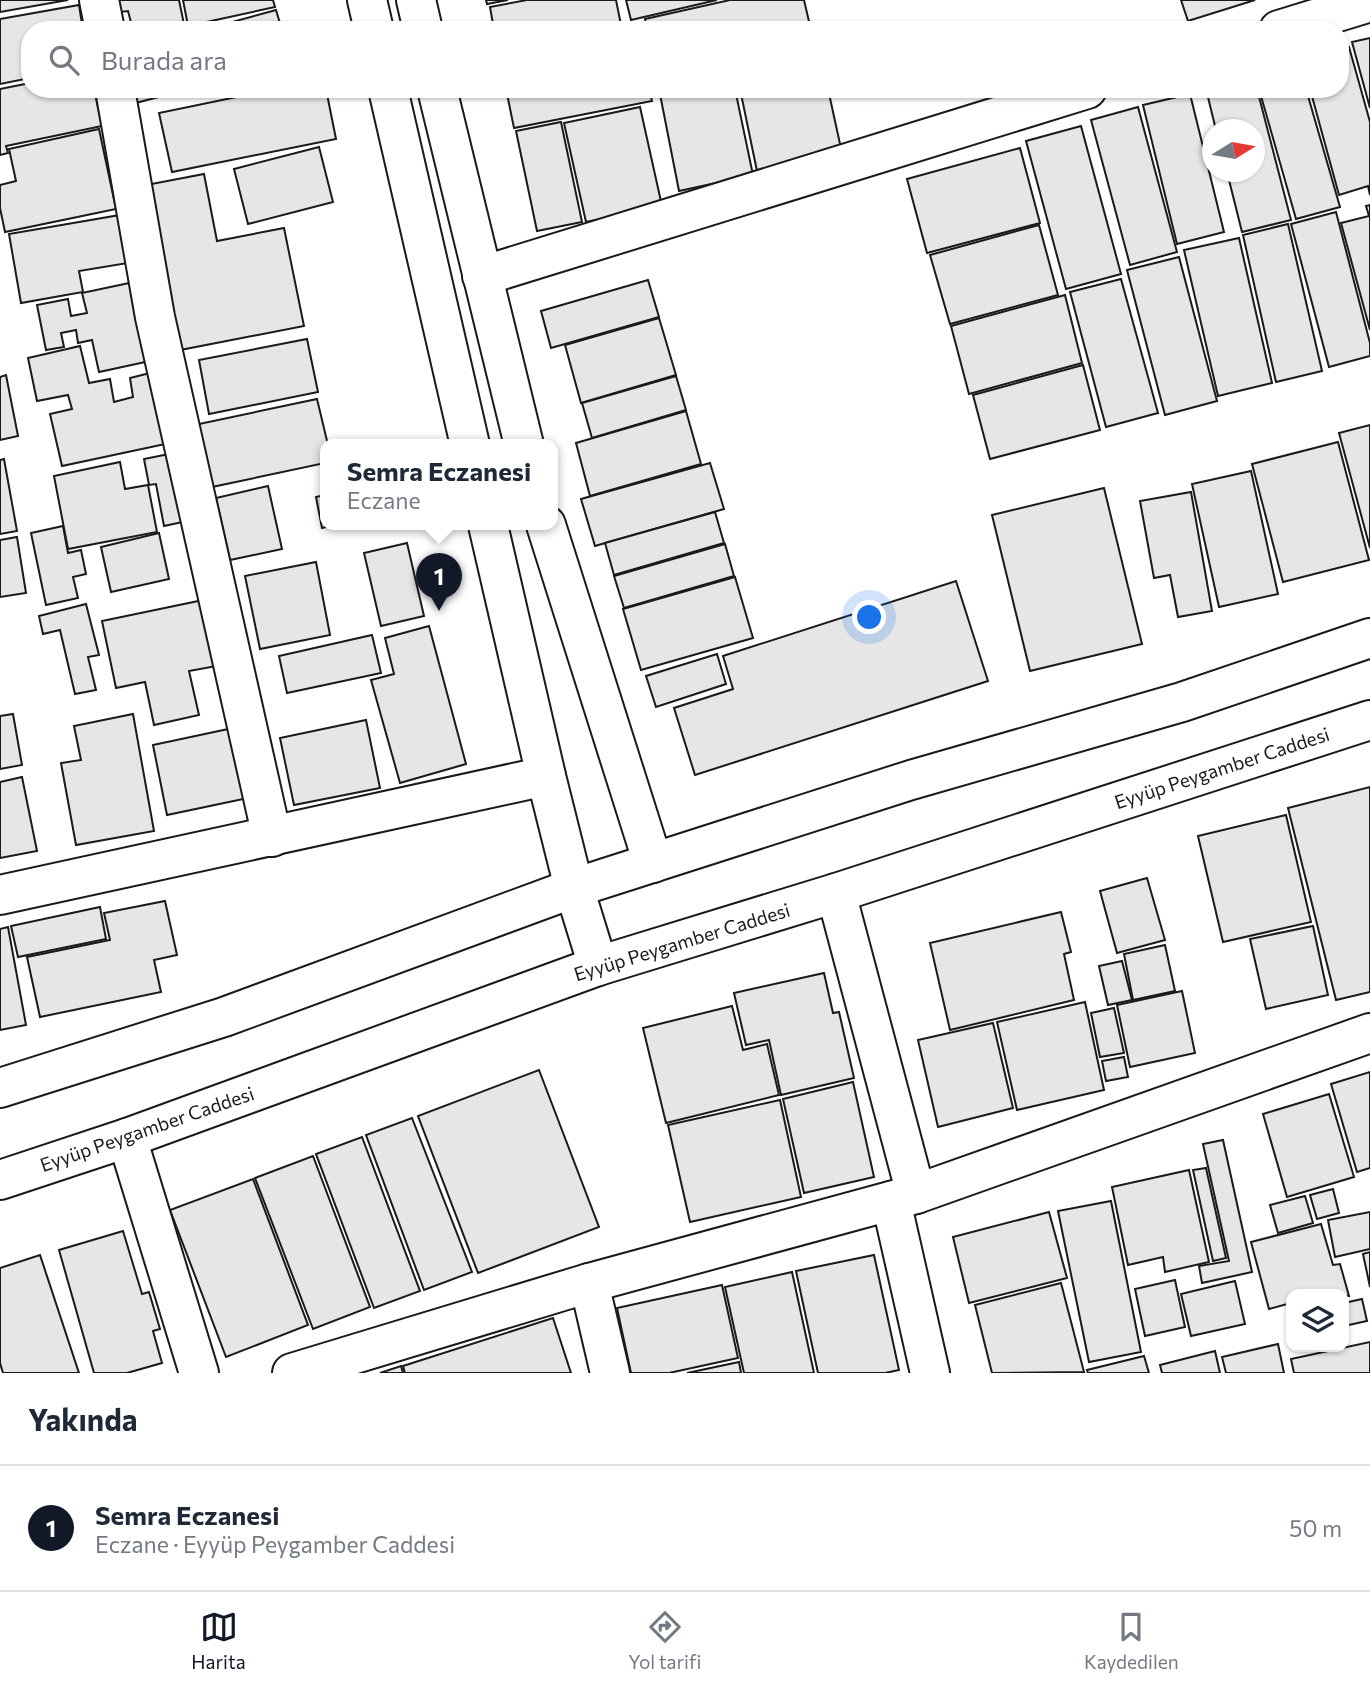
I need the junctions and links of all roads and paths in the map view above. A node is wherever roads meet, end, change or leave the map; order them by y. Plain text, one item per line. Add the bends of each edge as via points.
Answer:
1 (99, 0) edge
2 (367, 0) edge
3 (416, 0) edge
4 (1370, 2) edge
5 (102, 21) edge
6 (372, 21) edge
7 (421, 21) edge
8 (1308, 21) edge
9 (117, 98) edge
10 (390, 98) edge
11 (439, 98) edge
12 (1058, 98) edge
13 (482, 276) junction
14 (469, 439) edge
15 (523, 439) edge
16 (489, 530) edge
17 (548, 530) edge
18 (1370, 638) edge
19 (1370, 720) edge
20 (546, 776) junction
21 (272, 836) junction
22 (653, 863) junction
23 (574, 888) junction
24 (836, 893) junction
25 (0, 894) edge
26 (598, 967) junction
27 (1370, 1033) edge
28 (0, 1088) edge
29 (127, 1138) junction
30 (0, 1180) edge
31 (903, 1197) junction
32 (589, 1283) junction
33 (198, 1373) edge
34 (292, 1373) edge
35 (610, 1373) edge
36 (930, 1373) edge

1 - 5 street
2 - 6 street
3 - 7 street
4 - 8 street
9 - 21 street via 155,317
10 - 14 street
11 - 13 street
12 - 13 street
13 - 15 street
16 - 20 street
17 - 22 street
18 - 22 street via 1182,702 911,780
19 - 24 street, Eyyüp Peygamber Caddesi
20 - 21 street
20 - 23 street
21 - 25 street
22 - 23 street
23 - 26 street
23 - 28 street via 224,1017
24 - 26 street, Eyyüp Peygamber Caddesi
24 - 31 street
26 - 29 street, Eyyüp Peygamber Caddesi
27 - 31 street
29 - 30 street, Eyyüp Peygamber Caddesi
29 - 33 street
31 - 32 street
31 - 36 street
32 - 34 street
32 - 35 street

